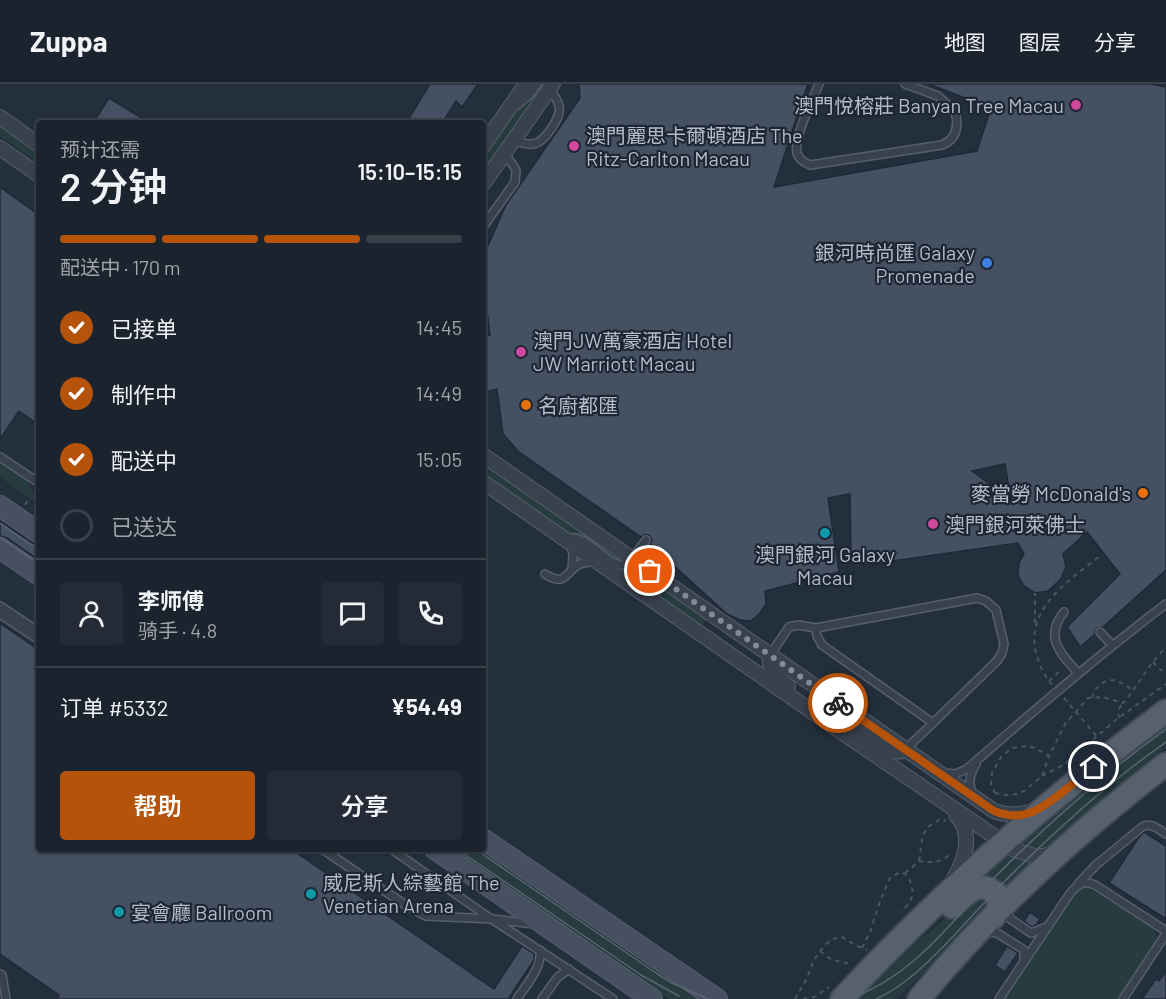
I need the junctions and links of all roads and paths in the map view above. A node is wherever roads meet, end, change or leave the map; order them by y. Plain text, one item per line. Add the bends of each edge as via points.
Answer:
1 (526, 84) edge
2 (819, 84) edge
3 (905, 84) edge
4 (547, 86) edge
5 (0, 117) edge
6 (503, 117) junction
7 (513, 141) junction
8 (486, 142) edge
9 (36, 143) edge
10 (0, 148) edge
11 (504, 153) junction
12 (36, 173) edge
13 (486, 180) edge
14 (486, 223) edge
15 (0, 457) edge
16 (486, 457) edge
17 (36, 481) edge
18 (486, 485) edge
19 (0, 506) edge
20 (36, 531) edge
21 (646, 540) dead end
22 (567, 541) junction
23 (0, 548) edge
24 (632, 559) junction
25 (598, 562) junction
26 (572, 569) junction
27 (36, 573) edge
28 (545, 574) dead end
29 (1035, 593) dead end
30 (1166, 604) edge
31 (0, 606) edge
32 (1064, 612) dead end
33 (0, 614) edge
34 (816, 628) junction
35 (1035, 629) dead end
36 (36, 630) edge
37 (1100, 632) dead end
38 (36, 638) edge
39 (1112, 645) junction
40 (1166, 648) edge
41 (770, 655) junction
42 (1069, 662) junction
43 (1153, 662) junction
44 (1078, 673) junction
45 (1166, 673) edge
46 (1049, 681) dead end
47 (1166, 684) edge
48 (1057, 690) junction
49 (1134, 691) junction
50 (1092, 698) junction
51 (1123, 703) junction
52 (1075, 711) junction
53 (1166, 711) edge
54 (1119, 718) junction
55 (933, 723) junction
56 (832, 726) junction
57 (1097, 736) junction
58 (905, 750) junction
59 (1112, 753) junction
60 (982, 754) junction
61 (1048, 756) junction
62 (1166, 764) edge
63 (934, 770) junction
64 (1041, 776) junction
65 (995, 793) junction
66 (980, 802) junction
67 (949, 807) junction
68 (1042, 809) junction
69 (948, 822) dead end
70 (1166, 834) edge
71 (486, 841) edge
72 (1002, 842) junction
73 (953, 843) dead end
74 (1064, 850) junction
75 (326, 852) edge
76 (395, 852) edge
77 (439, 852) edge
78 (919, 861) junction
79 (905, 873) junction
80 (1071, 892) junction
81 (943, 897) junction
82 (1001, 910) junction
83 (901, 912) dead end
84 (492, 919) junction
85 (545, 925) junction
86 (1047, 927) junction
87 (1166, 933) edge
88 (977, 934) junction
89 (894, 946) junction
90 (862, 948) junction
91 (868, 950) dead end
92 (540, 951) junction
93 (820, 951) junction
94 (1024, 962) junction
95 (853, 964) dead end
96 (569, 969) junction
97 (0, 974) edge
98 (938, 976) junction
99 (603, 995) edge
100 (6, 999) edge
101 (517, 999) edge
102 (542, 999) edge
103 (614, 999) edge
104 (652, 999) edge
105 (717, 999) edge
106 (795, 999) edge
107 (842, 999) edge
108 (911, 999) edge
109 (920, 999) edge
110 (999, 999) edge
111 (1123, 999) edge

1 - 6 street
2 - 3 lane via 796,141 797,154 810,165 950,142 957,126 955,111 938,96
4 - 6 lane via 530,94
4 - 7 street
4 - 7 lane via 557,101 558,118 543,139 532,144
5 - 9 street
6 - 8 street
7 - 11 street
10 - 12 street
11 - 13 street
11 - 14 lane via 516,170 514,182
15 - 17 lane
16 - 24 street
18 - 22 street
19 - 20 main road
21 - 24 lane
22 - 24 lane via 569,537 580,539 623,566
22 - 25 street
22 - 26 lane via 573,555
23 - 27 main road
24 - 41 street
25 - 26 lane via 583,562
25 - 56 street
26 - 28 lane via 561,580
29 - 35 path
30 - 39 lane
31 - 36 lane
32 - 42 lane via 1054,637
33 - 38 lane
34 - 41 lane via 789,627
34 - 55 lane via 822,645
34 - 55 lane via 977,598 986,601 996,610 1004,644 1002,653
37 - 39 lane
39 - 44 lane
40 - 43 path
41 - 56 street via 773,673 819,707
41 - 58 street
42 - 44 lane
42 - 46 path
43 - 45 path
43 - 49 path
44 - 48 lane
47 - 54 path
48 - 52 path
48 - 60 lane
49 - 50 path via 1115,680 1107,680
49 - 51 path
50 - 51 path
50 - 52 path
51 - 54 path
52 - 57 path
52 - 61 path
53 - 59 main road
54 - 57 path
55 - 58 lane
56 - 58 street via 860,733 889,751
56 - 67 street
57 - 59 path
57 - 64 path via 1065,764
58 - 63 street
59 - 68 main road
60 - 63 lane via 962,772
60 - 66 lane via 970,778 970,788
61 - 64 path
61 - 65 path via 1027,746 1012,748 992,773
62 - 74 main road
63 - 66 street
64 - 65 path via 1017,794
65 - 66 path
66 - 68 street via 1007,815
67 - 72 street
67 - 81 street via 962,821 967,839 962,863
68 - 72 main road
69 - 78 path via 942,819 932,823 923,835
70 - 80 lane via 1145,825 1096,865
71 - 105 main road
72 - 74 street via 1037,858
72 - 81 main road
73 - 78 path via 950,855 941,862
74 - 82 main road
75 - 84 lane via 426,916
76 - 84 lane
77 - 85 main road
78 - 79 path
79 - 83 path via 912,896
79 - 90 path via 890,878
80 - 86 lane
80 - 87 lane via 1080,884 1091,883
81 - 89 main road
82 - 86 lane via 1031,933
82 - 88 main road
82 - 89 main road via 997,894 989,888 974,888 918,936
84 - 85 lane
84 - 92 lane
85 - 104 main road
86 - 94 lane
87 - 111 lane
88 - 94 lane via 997,933 1023,950
88 - 98 main road
89 - 107 main road
90 - 91 path
90 - 93 path via 842,937 832,939
92 - 96 lane
92 - 101 lane via 538,964
93 - 95 path via 832,960
93 - 106 path
94 - 110 lane
96 - 99 lane
96 - 102 lane
97 - 100 lane
98 - 108 main road
98 - 109 main road
99 - 103 lane

